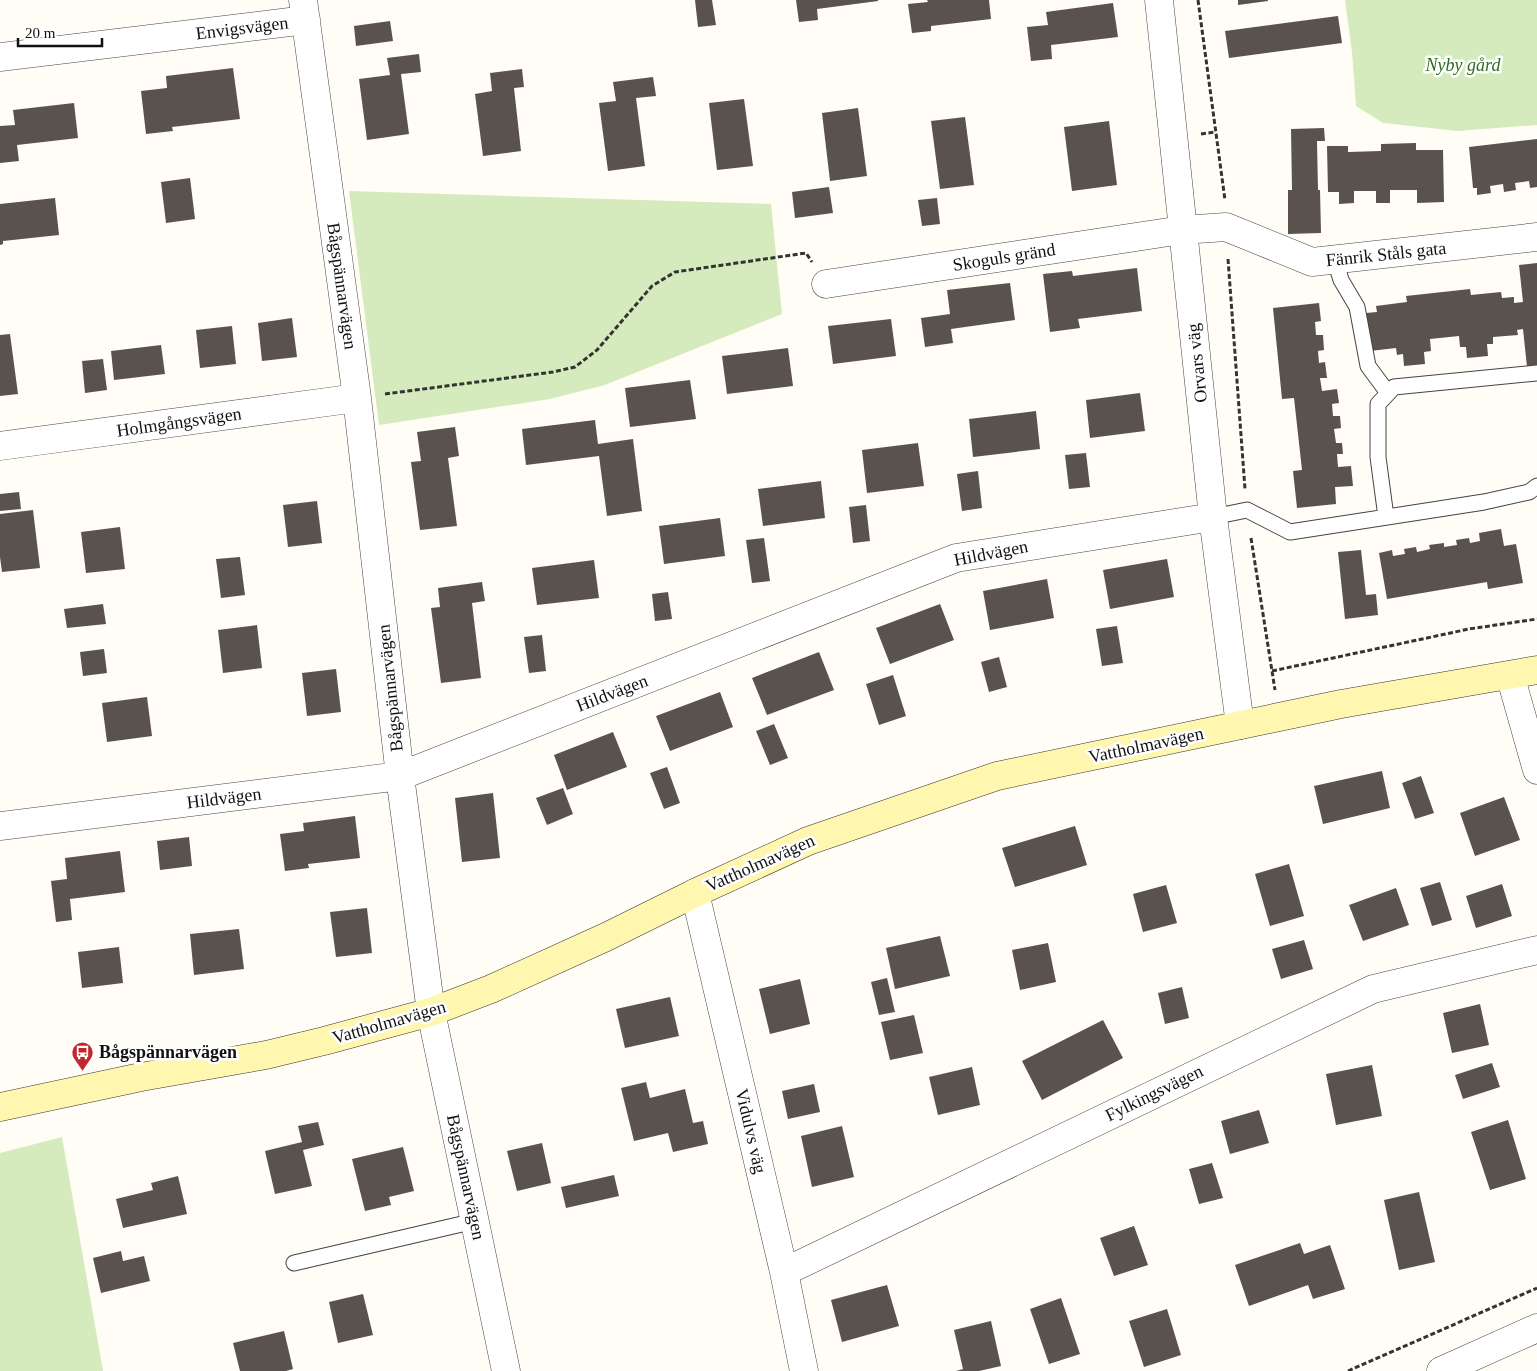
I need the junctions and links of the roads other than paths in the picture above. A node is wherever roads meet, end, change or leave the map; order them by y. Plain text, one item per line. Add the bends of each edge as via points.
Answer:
1 (1159, 0) edge
2 (304, 10) edge
3 (0, 57) edge
4 (1182, 230) junction
5 (1537, 237) edge
6 (1335, 260) junction
7 (826, 284) road end
8 (1537, 373) edge
9 (1388, 393) junction
10 (358, 398) junction
11 (0, 446) edge
12 (1537, 486) edge
13 (1213, 516) junction
14 (1386, 517) junction
15 (1537, 670) edge
16 (1510, 675) junction
17 (1240, 725) junction
18 (1537, 770) edge
19 (400, 776) junction
20 (0, 826) edge
21 (695, 893) junction
22 (1537, 950) edge
23 (431, 1012) junction
24 (0, 1107) edge
25 (475, 1221) junction
26 (294, 1263) dead end
27 (784, 1272) junction
28 (1537, 1328) edge
29 (506, 1371) edge
30 (804, 1371) edge
31 (1440, 1371) edge

1 - 4 street, Orvars väg
2 - 3 street, Envigsvägen
2 - 10 street, Bågspännarvägen
4 - 6 street, Fänrik Ståls gata via 1226,227 1312,262
4 - 7 street, Skoguls gränd
4 - 13 street, Orvars väg
5 - 6 street, Fänrik Ståls gata
6 - 9 lane via 1341,280 1357,307 1368,366
8 - 9 lane via 1394,387
9 - 14 lane via 1378,404 1378,457
10 - 11 street, Holmgångsvägen
10 - 19 street, Bågspännarvägen
12 - 14 lane via 1530,492 1484,502
13 - 14 lane via 1247,510 1290,532
13 - 17 street, Orvars väg
13 - 19 street, Hildvägen via 956,558
15 - 16 main road, Vattholmavägen
16 - 17 main road, Vattholmavägen
16 - 18 street
17 - 21 main road, Vattholmavägen via 997,776 808,841
19 - 20 street, Hildvägen
19 - 23 street, Bågspännarvägen
21 - 23 main road, Vattholmavägen via 491,990
21 - 27 street, Vidulvs väg
22 - 27 street, Fylkingsvägen via 1373,989
23 - 24 main road, Vattholmavägen via 266,1055 141,1076
23 - 25 street, Bågspännarvägen
25 - 26 lane
25 - 29 street, Bågspännarvägen
27 - 30 street, Vidulvs väg
28 - 31 street

